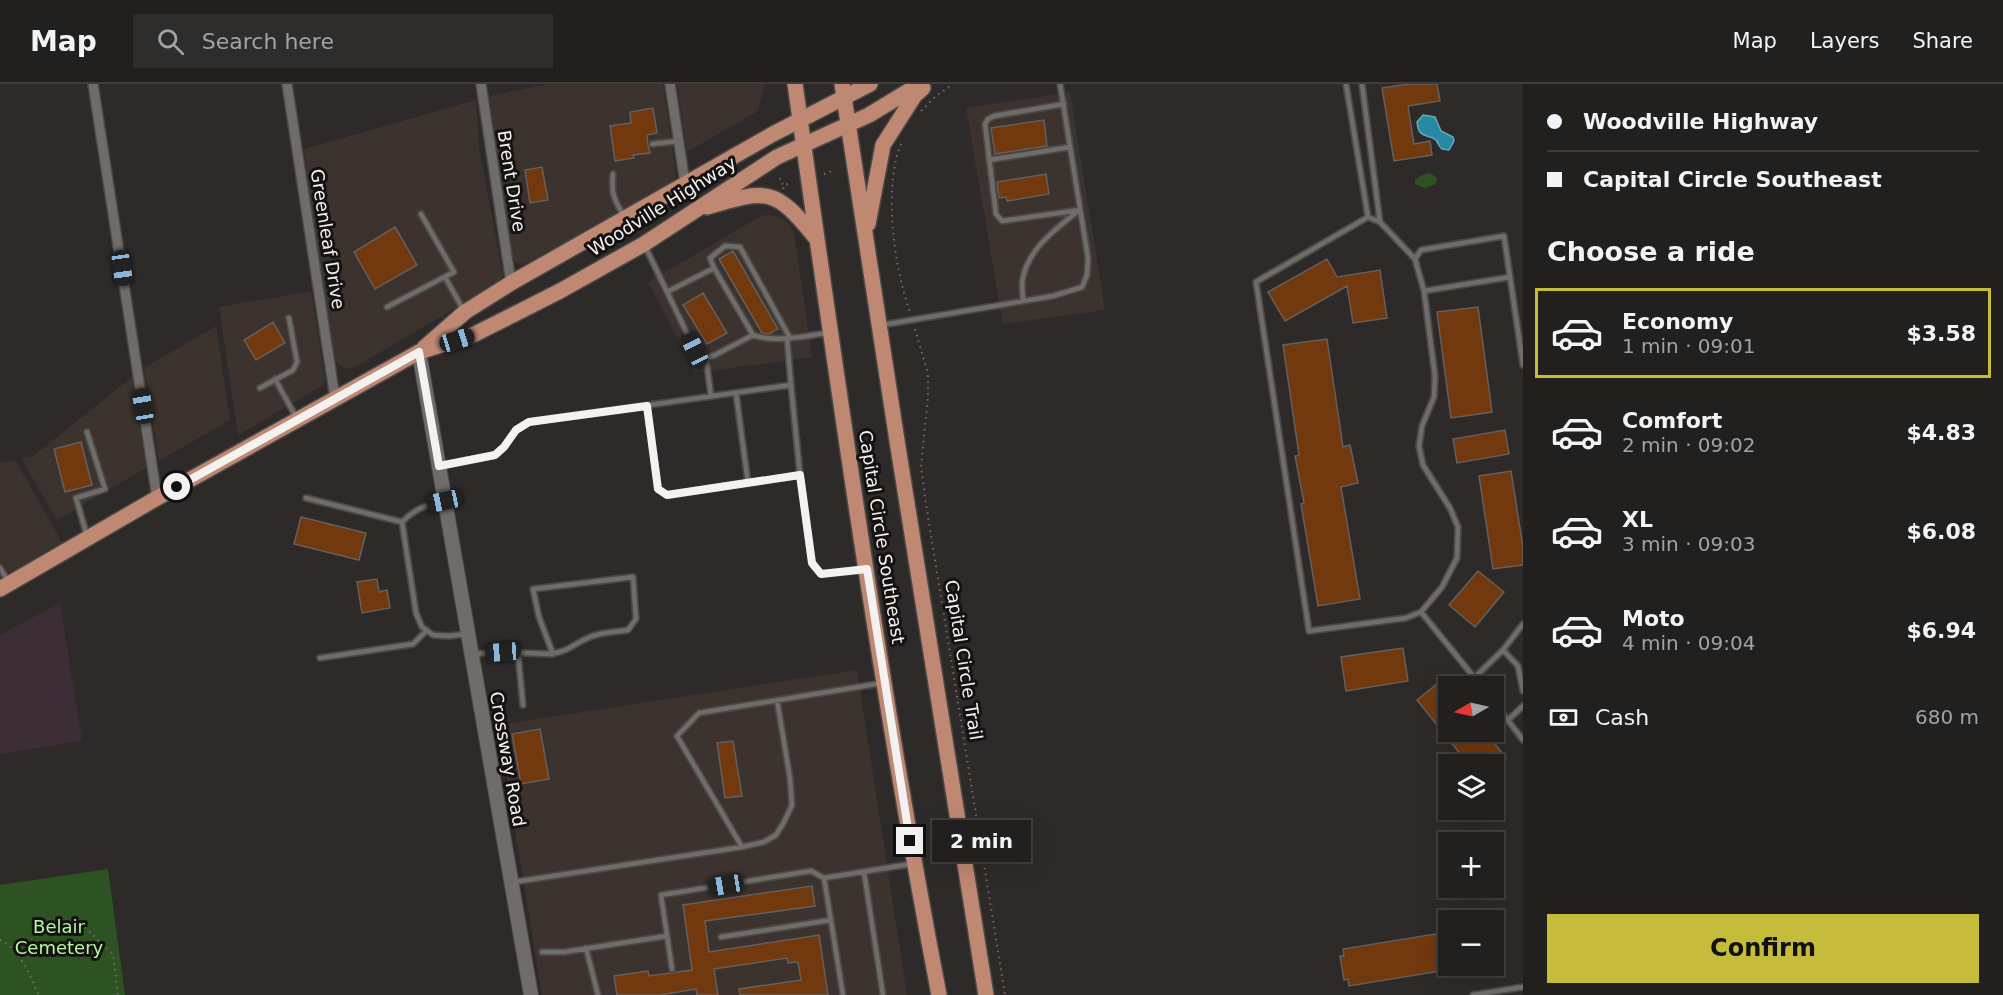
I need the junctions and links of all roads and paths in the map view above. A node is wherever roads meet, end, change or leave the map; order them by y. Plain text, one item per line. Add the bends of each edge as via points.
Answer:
1 (93, 84) edge
2 (287, 84) edge
3 (481, 84) edge
4 (670, 84) edge
5 (795, 84) edge
6 (870, 84) edge
7 (920, 84) edge
8 (928, 84) edge
9 (953, 84) edge
10 (1060, 84) edge
11 (1346, 84) edge
12 (1362, 84) edge
13 (843, 91) edge
14 (1064, 104) junction
15 (918, 115) dead end
16 (800, 120) junction
17 (848, 124) junction
18 (679, 141) junction
19 (902, 141) dead end
20 (652, 144) dead end
21 (803, 145) junction
22 (1070, 147) junction
23 (989, 160) junction
24 (832, 171) dead end
25 (613, 174) dead end
26 (824, 174) dead end
27 (780, 178) dead end
28 (685, 183) junction
29 (791, 183) dead end
30 (1080, 210) junction
31 (692, 212) junction
32 (421, 214) dead end
33 (1368, 217) junction
34 (625, 218) junction
35 (1380, 222) junction
36 (865, 235) junction
37 (815, 237) junction
38 (644, 244) junction
39 (1415, 260) junction
40 (714, 268) junction
41 (445, 277) junction
42 (1510, 277) junction
43 (511, 283) junction
44 (1424, 291) junction
45 (667, 292) junction
46 (1023, 301) junction
47 (387, 307) dead end
48 (909, 309) dead end
49 (465, 312) junction
50 (289, 318) dead end
51 (879, 325) junction
52 (916, 330) dead end
53 (830, 333) junction
54 (753, 335) junction
55 (788, 338) junction
56 (419, 352) junction
57 (705, 358) junction
58 (1523, 365) edge
59 (275, 380) junction
60 (790, 385) junction
61 (260, 388) dead end
62 (736, 393) junction
63 (711, 396) junction
64 (335, 398) junction
65 (647, 406) junction
66 (297, 419) junction
67 (87, 432) dead end
68 (439, 466) junction
69 (800, 475) junction
70 (748, 483) junction
71 (157, 498) junction
72 (306, 498) dead end
73 (444, 501) junction
74 (402, 522) junction
75 (88, 538) junction
76 (0, 568) edge
77 (867, 569) junction
78 (5, 586) edge
79 (1421, 612) junction
80 (1523, 624) edge
81 (427, 630) junction
82 (468, 633) junction
83 (1503, 650) junction
84 (472, 654) junction
85 (518, 654) junction
86 (553, 654) junction
87 (320, 658) dead end
88 (1474, 676) edge
89 (1476, 676) edge
90 (885, 682) junction
91 (1523, 691) edge
92 (777, 700) junction
93 (523, 705) dead end
94 (1523, 706) edge
95 (1504, 715) edge
96 (1508, 720) junction
97 (1523, 740) edge
98 (742, 847) junction
99 (914, 864) junction
100 (864, 872) junction
101 (824, 878) junction
102 (511, 882) junction
103 (76, 919) dead end
104 (831, 920) junction
105 (667, 936) junction
106 (721, 937) dead end
107 (0, 940) edge
108 (586, 948) junction
109 (542, 952) dead end
110 (672, 969) dead end
111 (1523, 987) edge
112 (39, 995) edge
113 (118, 995) edge
114 (531, 995) edge
115 (598, 995) edge
116 (843, 995) edge
117 (883, 995) edge
118 (939, 995) edge
119 (986, 995) edge
120 (1005, 995) edge
121 (1473, 995) edge

1 - 71 street
2 - 64 street, Greenleaf Drive
3 - 43 street, Brent Drive
4 - 18 street
5 - 16 main road, Capital Circle Southeast
6 - 13 main road, Woodville Highway
7 - 17 main road, Woodville Highway
8 - 36 main road via 915,95 883,145
9 - 15 path
10 - 14 lane
11 - 33 lane
12 - 35 lane
13 - 16 main road, Woodville Highway
13 - 17 main road, Capital Circle Southeast
14 - 22 lane
14 - 23 lane via 988,119 985,130
16 - 21 main road, Capital Circle Southeast
16 - 28 main road, Woodville Highway
17 - 21 main road, Woodville Highway
17 - 36 main road, Capital Circle Southeast
18 - 20 lane
18 - 28 street
19 - 48 path via 895,158 891,190 897,264
21 - 31 main road, Woodville Highway via 777,157
21 - 37 main road, Capital Circle Southeast
22 - 23 lane
22 - 30 lane
23 - 30 lane via 996,214 1002,221
24 - 26 path
25 - 34 lane via 614,198
27 - 29 path via 784,185
28 - 34 main road, Woodville Highway
30 - 46 lane via 1051,232 1030,258 1022,278
30 - 46 lane via 1088,258 1082,287
31 - 37 main road via 747,196 773,197 796,213
31 - 38 main road, Woodville Highway
32 - 41 lane via 454,272
33 - 35 lane
33 - 79 lane via 1256,282 1310,632 1406,618
34 - 43 main road, Woodville Highway
35 - 39 lane
36 - 51 main road, Capital Circle Southeast
37 - 53 main road, Capital Circle Southeast
38 - 45 lane
38 - 56 main road, Woodville Highway via 475,334
39 - 42 lane via 1421,250 1504,236
39 - 44 lane
40 - 45 lane
40 - 54 lane
40 - 55 lane via 710,258 724,246 740,248
41 - 47 lane
41 - 49 lane
42 - 44 lane
42 - 58 lane
43 - 49 main road, Woodville Highway
44 - 79 lane via 1435,376 1434,397 1419,446 1423,465 1458,527 1457,558 1442,587
45 - 57 lane via 695,350
46 - 51 lane
49 - 56 main road, Woodville Highway
50 - 59 lane via 297,362 293,370
51 - 119 main road, Capital Circle Southeast
52 - 120 path, Capital Circle Trail via 928,374 921,466 926,504
53 - 55 lane
53 - 77 main road, Capital Circle Southeast
54 - 55 lane
54 - 57 lane
55 - 60 lane
56 - 64 main road, Woodville Highway
56 - 68 street, Crossway Road
57 - 63 lane
59 - 61 lane
59 - 66 lane
60 - 62 lane
60 - 69 lane
62 - 63 lane
62 - 70 lane
63 - 65 lane
64 - 66 main road, Woodville Highway
65 - 68 lane via 529,422 516,430 495,455
65 - 70 lane via 658,489 667,495
66 - 71 main road, Woodville Highway
67 - 75 lane via 105,489 76,498
68 - 73 street, Crossway Road
69 - 70 lane
69 - 77 lane via 812,563 821,574
71 - 75 main road, Woodville Highway
72 - 74 lane
73 - 74 lane via 426,505
73 - 82 street, Crossway Road
74 - 81 lane via 416,613
75 - 78 main road, Woodville Highway
76 - 78 lane
77 - 90 main road, Capital Circle Southeast
79 - 88 lane
80 - 83 lane
81 - 82 lane via 434,635
81 - 87 lane via 413,644
82 - 84 street, Crossway Road
83 - 89 lane
83 - 91 lane via 1518,666
84 - 85 lane
84 - 102 street, Crossway Road
85 - 86 lane
85 - 93 lane
86 - 86 lane via 591,636 628,630 636,619 633,577 533,589
90 - 92 lane
90 - 99 main road, Capital Circle Southeast
92 - 98 lane via 792,805 776,835
92 - 98 lane via 699,713 677,736
94 - 96 lane
95 - 96 lane
96 - 97 lane
98 - 102 lane
99 - 100 lane
99 - 118 main road, Capital Circle Southeast
100 - 101 lane
100 - 117 lane
101 - 104 lane
101 - 105 lane via 812,871 661,895
102 - 114 street, Crossway Road
103 - 113 path via 113,954
104 - 106 lane
104 - 116 lane
105 - 108 lane
105 - 110 lane
107 - 112 path via 11,945
108 - 109 lane
108 - 115 lane
111 - 121 lane

